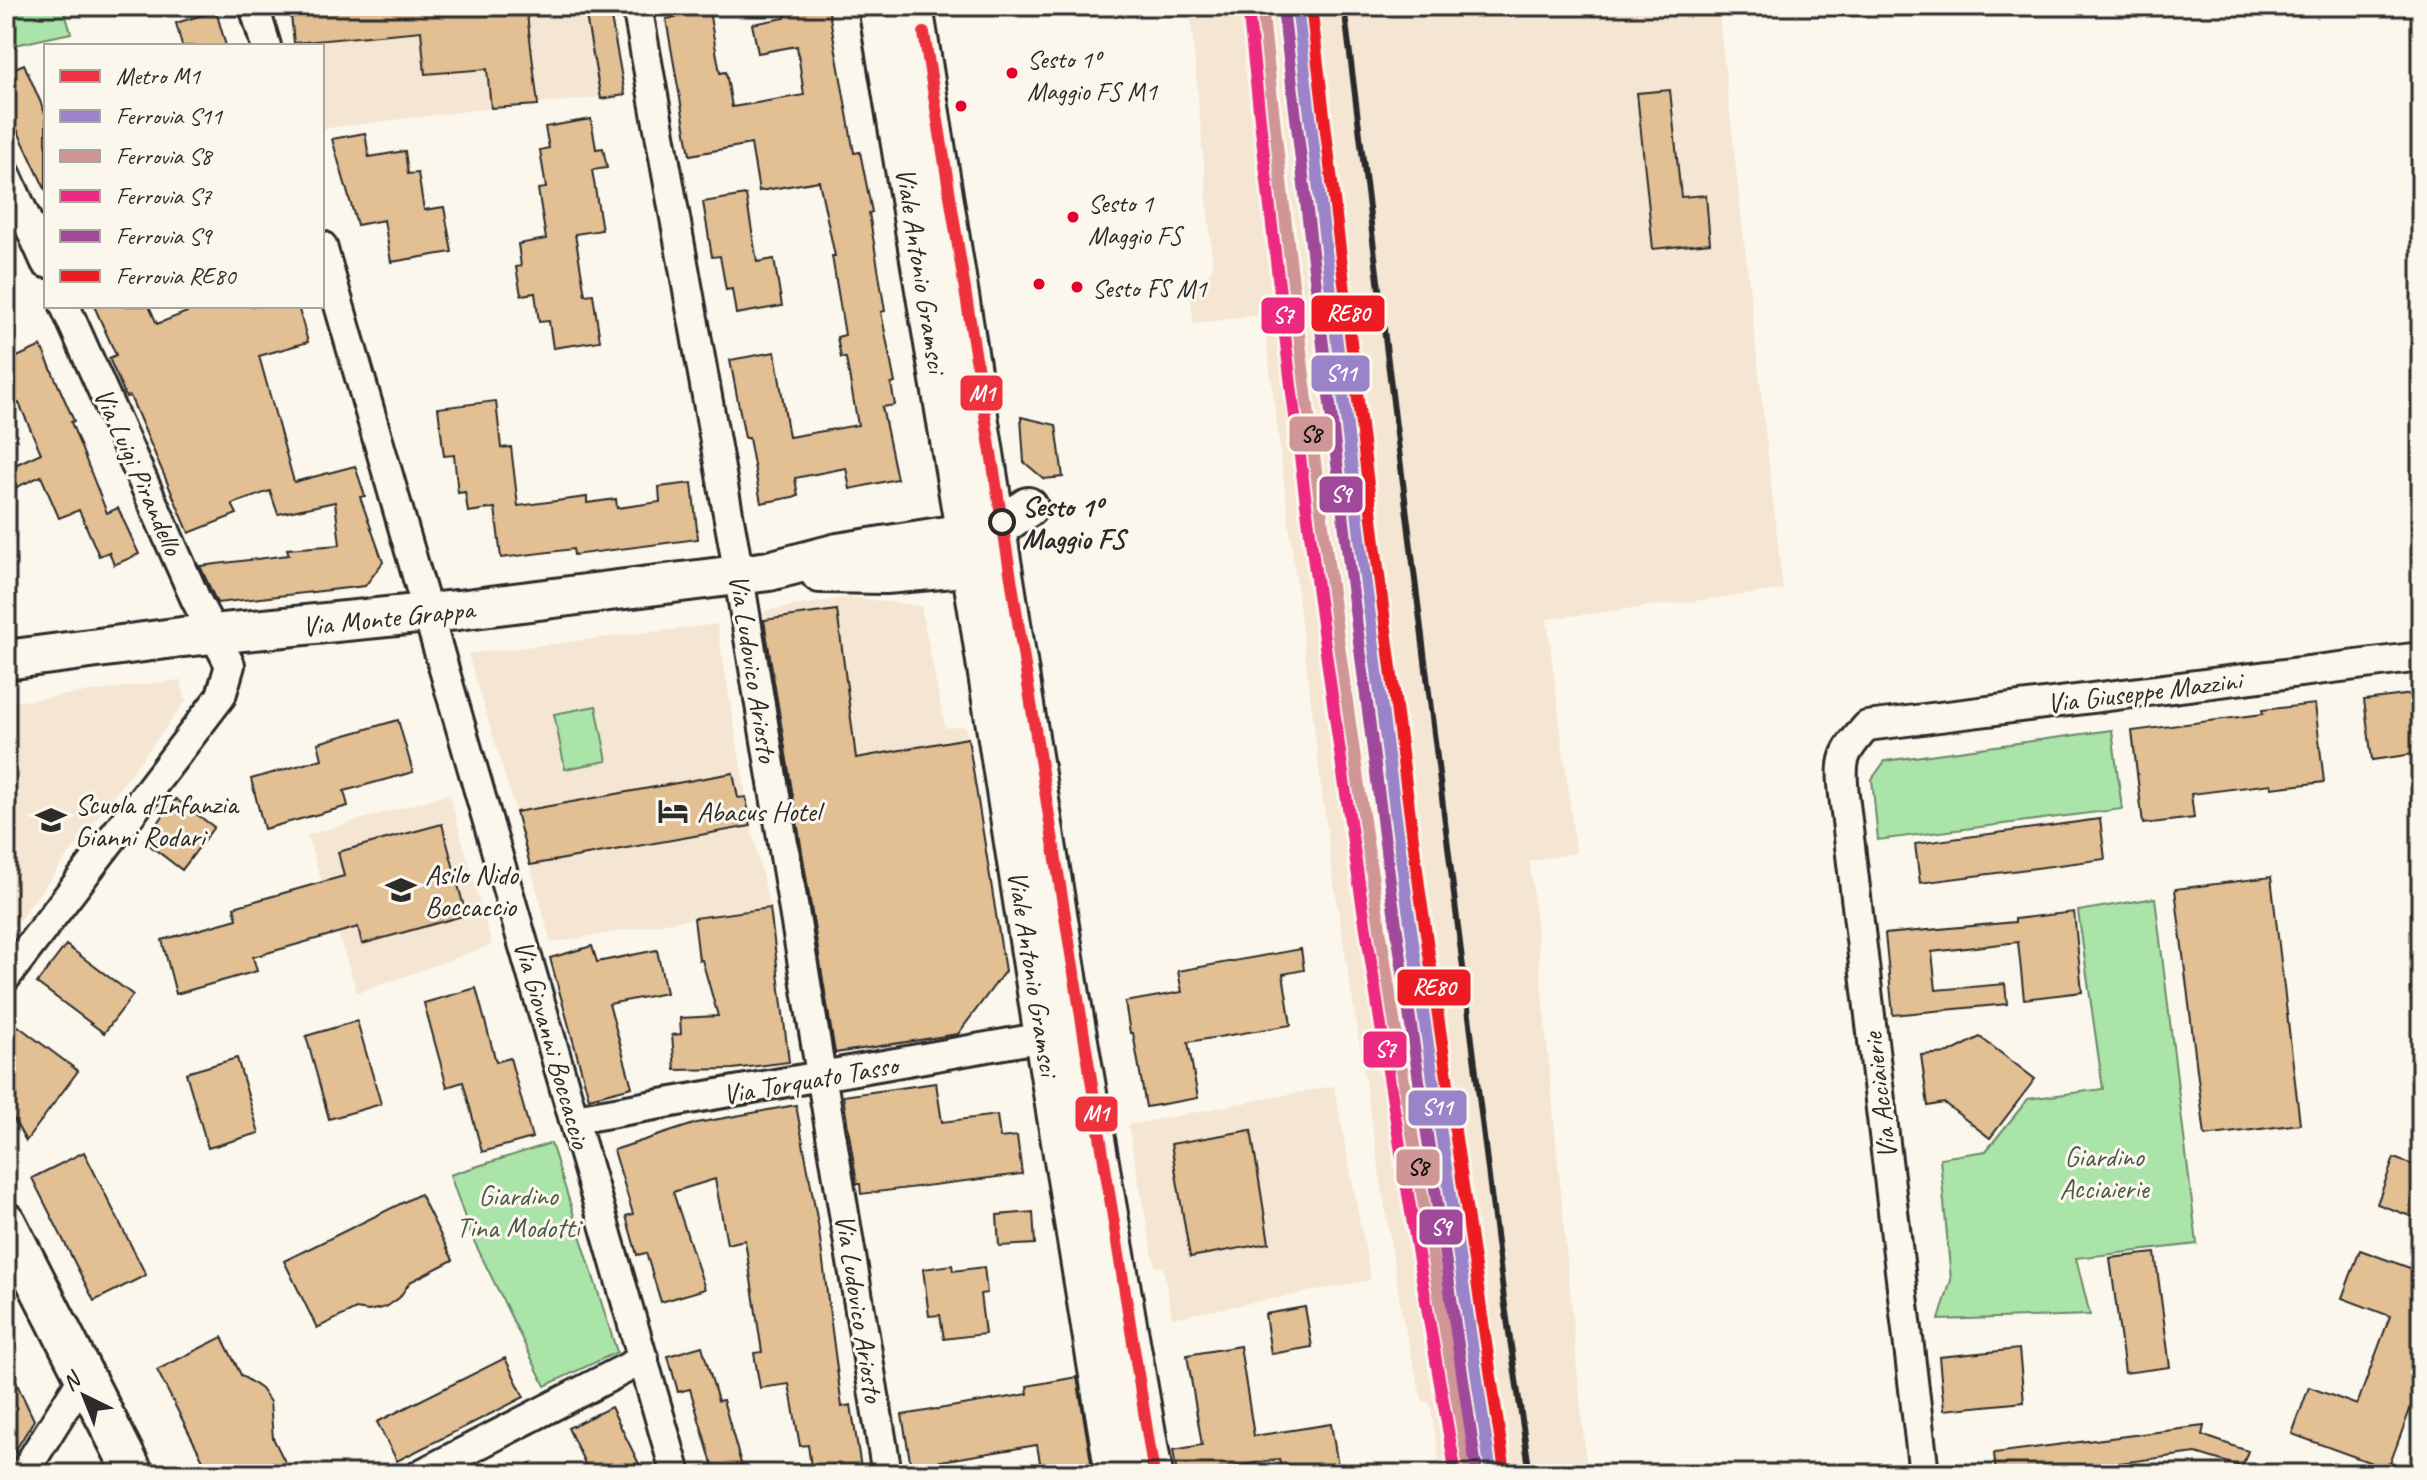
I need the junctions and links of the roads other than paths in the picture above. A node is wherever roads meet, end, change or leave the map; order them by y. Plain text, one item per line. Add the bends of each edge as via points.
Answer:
1 (254, 6) edge
2 (637, 6) edge
3 (878, 6) edge
4 (913, 6) edge
5 (265, 44) edge
6 (6, 174) edge
7 (324, 253) edge
8 (44, 259) edge
9 (66, 308) edge
10 (991, 484) junction
11 (984, 548) junction
12 (754, 573) junction
13 (426, 614) junction
14 (215, 634) junction
15 (2421, 657) edge
16 (6, 660) edge
17 (1867, 726) joint
18 (6, 977) edge
19 (1044, 1037) junction
20 (823, 1077) junction
21 (575, 1119) junction
22 (6, 1222) edge
23 (644, 1359) junction
24 (84, 1376) junction
25 (23, 1474) edge
26 (134, 1474) edge
27 (421, 1474) edge
28 (676, 1474) edge
29 (887, 1474) edge
30 (1115, 1474) edge
31 (1153, 1474) edge
32 (1924, 1474) edge

1 - 5 street
2 - 12 street, Via Ludovico Ariosto
3 - 11 main road, Viale Antonio Gramsci
4 - 10 main road, Viale Antonio Gramsci
6 - 8 street
7 - 13 street, Via Giovanni Boccaccio
9 - 14 street, Via Luigi Pirandello
10 - 11 main road, Viale Antonio Gramsci
10 - 11 main road via 1004,506 1028,507
11 - 12 main road, Via Monte Grappa via 867,575
11 - 19 main road, Viale Antonio Gramsci
11 - 31 main road, Viale Antonio Gramsci via 1070,995
12 - 13 main road, Via Monte Grappa
12 - 20 street, Via Ludovico Ariosto
13 - 14 main road, Via Monte Grappa
13 - 21 street, Via Giovanni Boccaccio
14 - 16 main road, Via Monte Grappa
14 - 18 street, Via Luigi Pirandello via 230,665 221,696
15 - 17 street, Via Giuseppe Mazzini
17 - 32 street, Via Acciaierie via 1846,749 1842,773
19 - 20 street, Via Torquato Tasso
19 - 30 main road, Viale Antonio Gramsci
20 - 21 street, Via Torquato Tasso
20 - 29 street, Via Ludovico Ariosto
21 - 23 street, Via Giovanni Boccaccio
22 - 24 main road
23 - 27 street
23 - 28 street, Via Giovanni Boccaccio
24 - 25 street
24 - 26 main road

